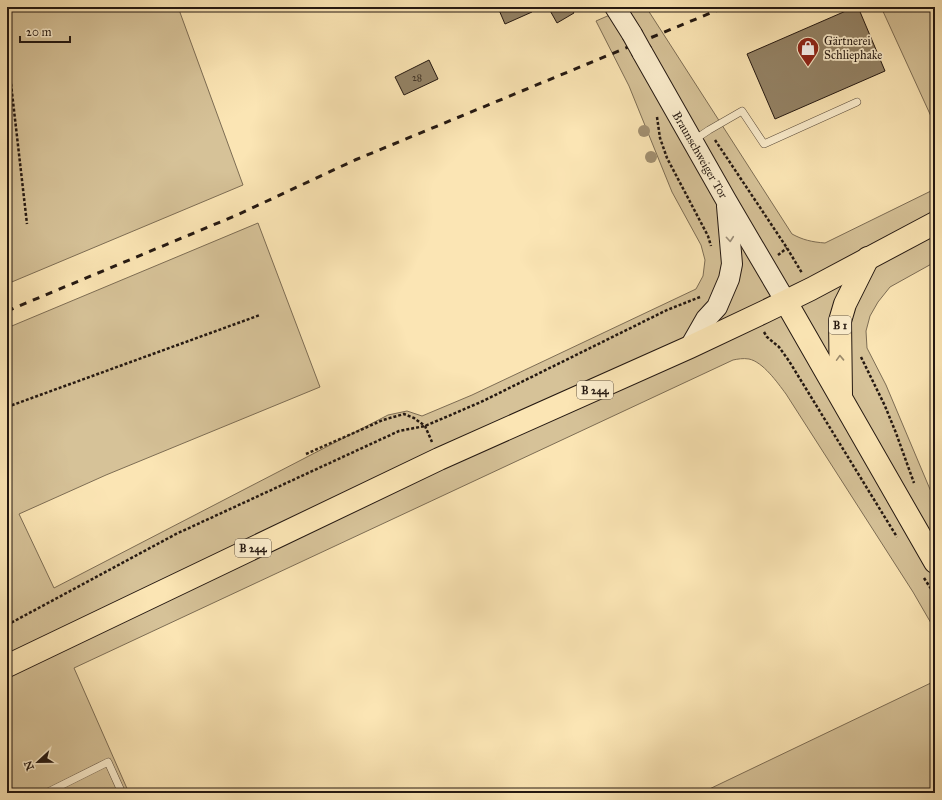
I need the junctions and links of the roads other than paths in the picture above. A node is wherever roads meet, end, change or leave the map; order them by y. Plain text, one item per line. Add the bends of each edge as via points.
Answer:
1 (616, 7) edge
2 (857, 102) dead end
3 (692, 141) junction
4 (726, 200) junction
5 (935, 223) edge
6 (868, 258) junction
7 (786, 302) junction
8 (690, 347) junction
9 (841, 397) junction
10 (927, 567) edge
11 (7, 666) edge
12 (46, 793) edge
13 (122, 793) edge

1 - 3 main road, Braunschweiger Tor, bridge
2 - 3 lane via 764,144 742,111
3 - 4 main road, Braunschweiger Tor
4 - 7 main road, Braunschweiger Tor
4 -> 8 main road via 732,264 729,279 716,307
5 - 6 main road
6 - 7 main road
9 -> 6 main road, B 1 via 840,321 845,304
7 - 8 main road, B 244
7 - 9 main road, B 1
8 - 11 main road, B 244 via 439,459
9 - 10 main road, B 1
12 - 13 lane via 108,762

